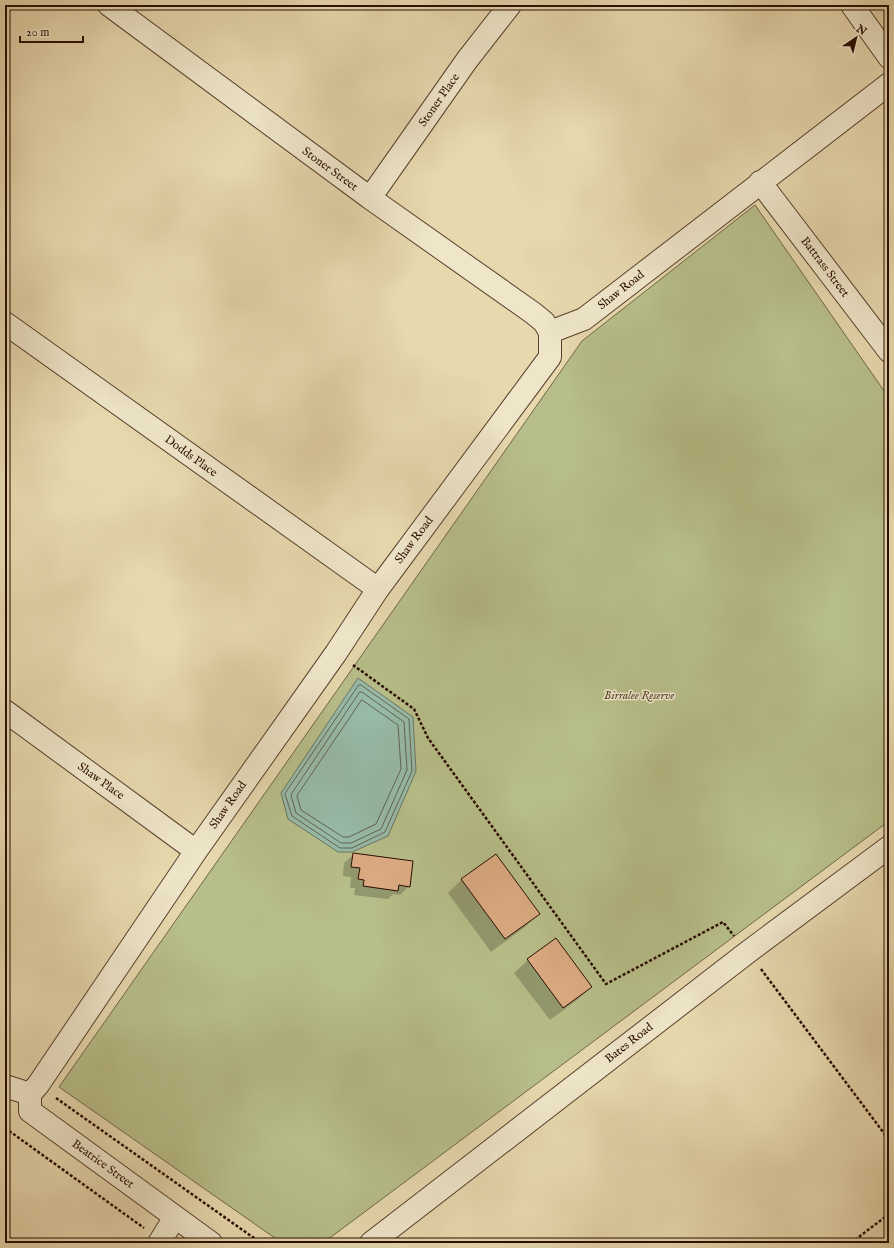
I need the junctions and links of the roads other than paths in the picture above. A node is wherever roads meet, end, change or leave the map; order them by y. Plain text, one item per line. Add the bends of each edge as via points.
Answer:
1 (109, 5) edge
2 (510, 5) edge
3 (852, 5) edge
4 (889, 57) edge
5 (889, 84) edge
6 (760, 182) junction
7 (370, 198) junction
8 (5, 323) edge
9 (550, 332) junction
10 (889, 351) edge
11 (378, 589) junction
12 (5, 711) edge
13 (889, 847) edge
14 (196, 851) junction
15 (5, 1086) edge
16 (34, 1090) junction
17 (175, 1217) junction
18 (160, 1242) edge
19 (211, 1243) edge
20 (371, 1243) edge

1 - 7 street, Stoner Street
2 - 7 street, Stoner Place via 467,60
3 - 4 street
5 - 6 street, Shaw Road
6 - 9 street, Shaw Road via 584,319
6 - 10 street, Battrass Street
7 - 9 street, Stoner Street via 533,313 544,322
8 - 11 street, Dodds Place
9 - 11 street, Shaw Road via 550,357
11 - 14 street, Shaw Road via 336,653
12 - 14 street, Shaw Place
13 - 20 street, Bates Road via 748,952
14 - 16 street, Shaw Road
15 - 16 street
16 - 17 street, Beatrice Street via 30,1111
17 - 18 street
17 - 19 street, Beatrice Street

